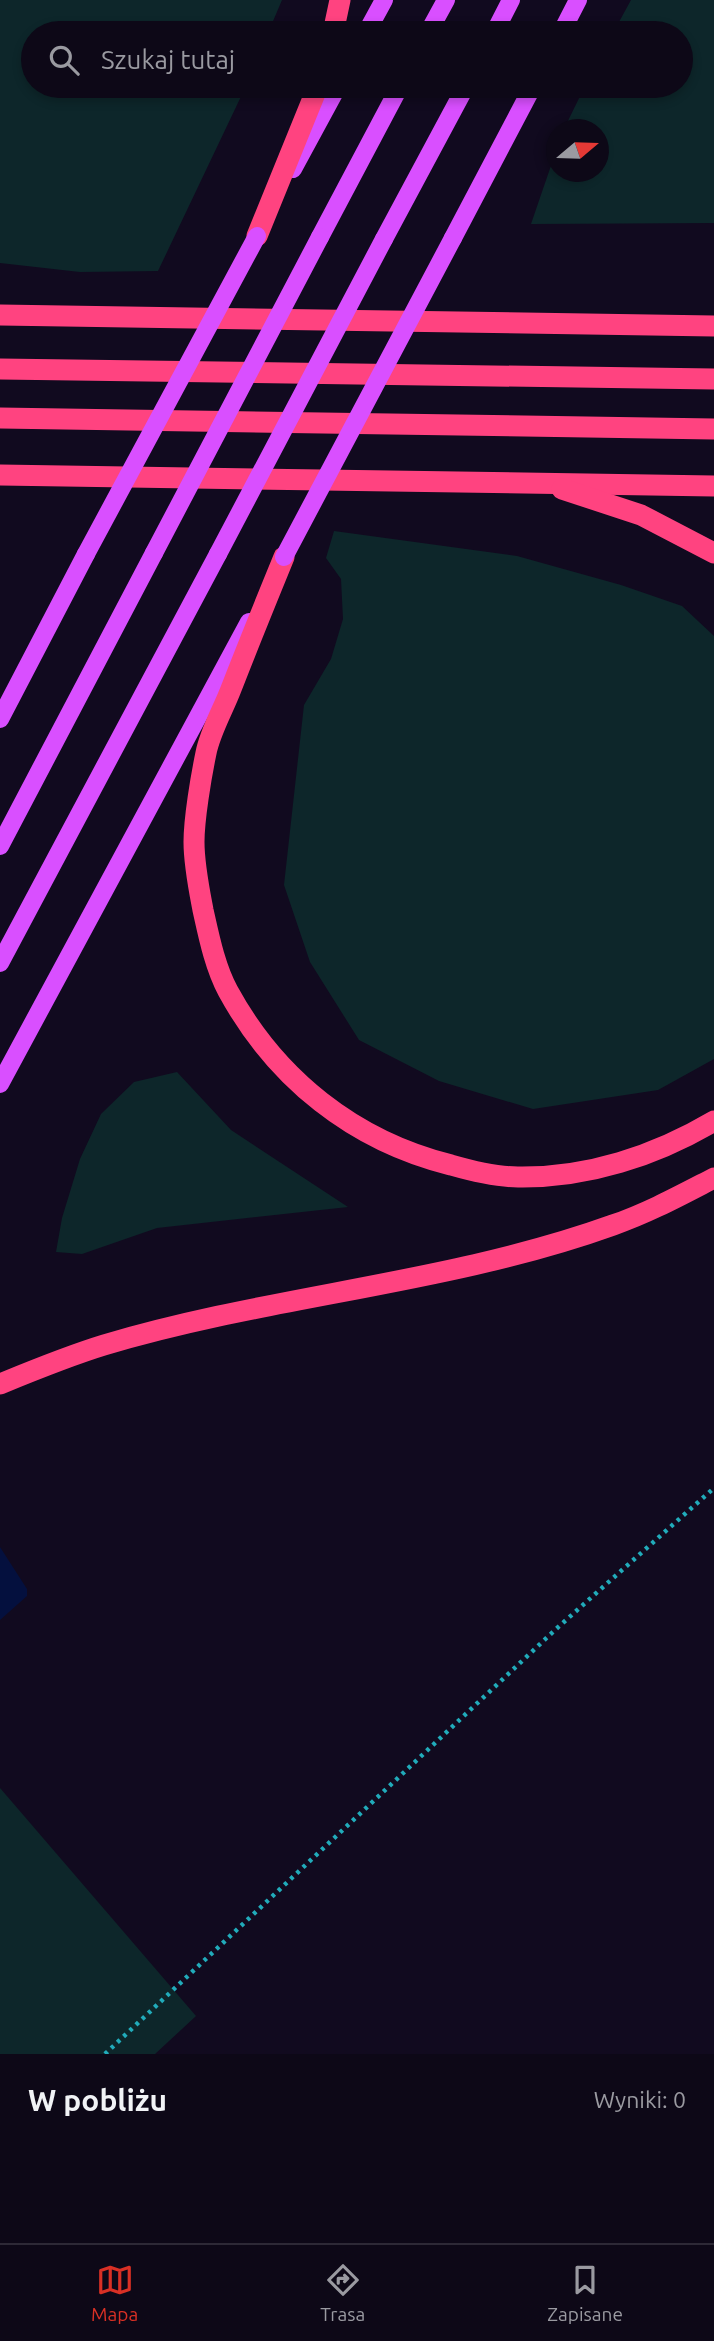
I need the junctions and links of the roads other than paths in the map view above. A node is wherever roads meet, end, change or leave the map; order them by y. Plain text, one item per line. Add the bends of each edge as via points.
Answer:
1 (340, 0) edge
2 (384, 0) edge
3 (446, 0) edge
4 (511, 0) edge
5 (578, 0) edge
6 (336, 21) edge
7 (373, 21) edge
8 (435, 21) edge
9 (500, 21) edge
10 (567, 21) edge
11 (313, 98) edge
12 (332, 98) edge
13 (394, 98) edge
14 (460, 98) edge
15 (527, 98) edge
16 (257, 236) junction
17 (0, 305) edge
18 (0, 314) edge
19 (38, 315) junction
20 (714, 326) edge
21 (0, 369) edge
22 (714, 379) edge
23 (0, 418) edge
24 (714, 429) edge
25 (0, 475) edge
26 (540, 482) junction
27 (714, 486) edge
28 (714, 553) edge
29 (284, 557) junction
30 (0, 719) edge
31 (0, 846) edge
32 (0, 964) edge
33 (0, 1084) edge
34 (714, 1121) edge
35 (714, 1178) edge
36 (0, 1384) edge

1 - 6 highway
2 - 7 main road
3 - 8 main road
4 - 9 main road
5 - 10 main road
11 - 16 highway
12 - 16 main road
13 - 31 main road, bridge
14 - 32 main road, bridge
15 - 29 main road, bridge
16 - 30 main road, bridge
17 - 19 highway
18 - 19 highway
19 - 20 highway
21 - 22 highway
23 - 24 highway
25 - 26 highway
26 - 27 highway
26 - 28 highway via 641,515
29 - 33 main road
29 - 34 highway via 206,751 194,843 210,942 227,989 255,1034 282,1066 355,1128 395,1148 472,1171 516,1177 600,1167 645,1155
35 - 36 highway via 615,1225 553,1244 485,1263 198,1321 60,1359

